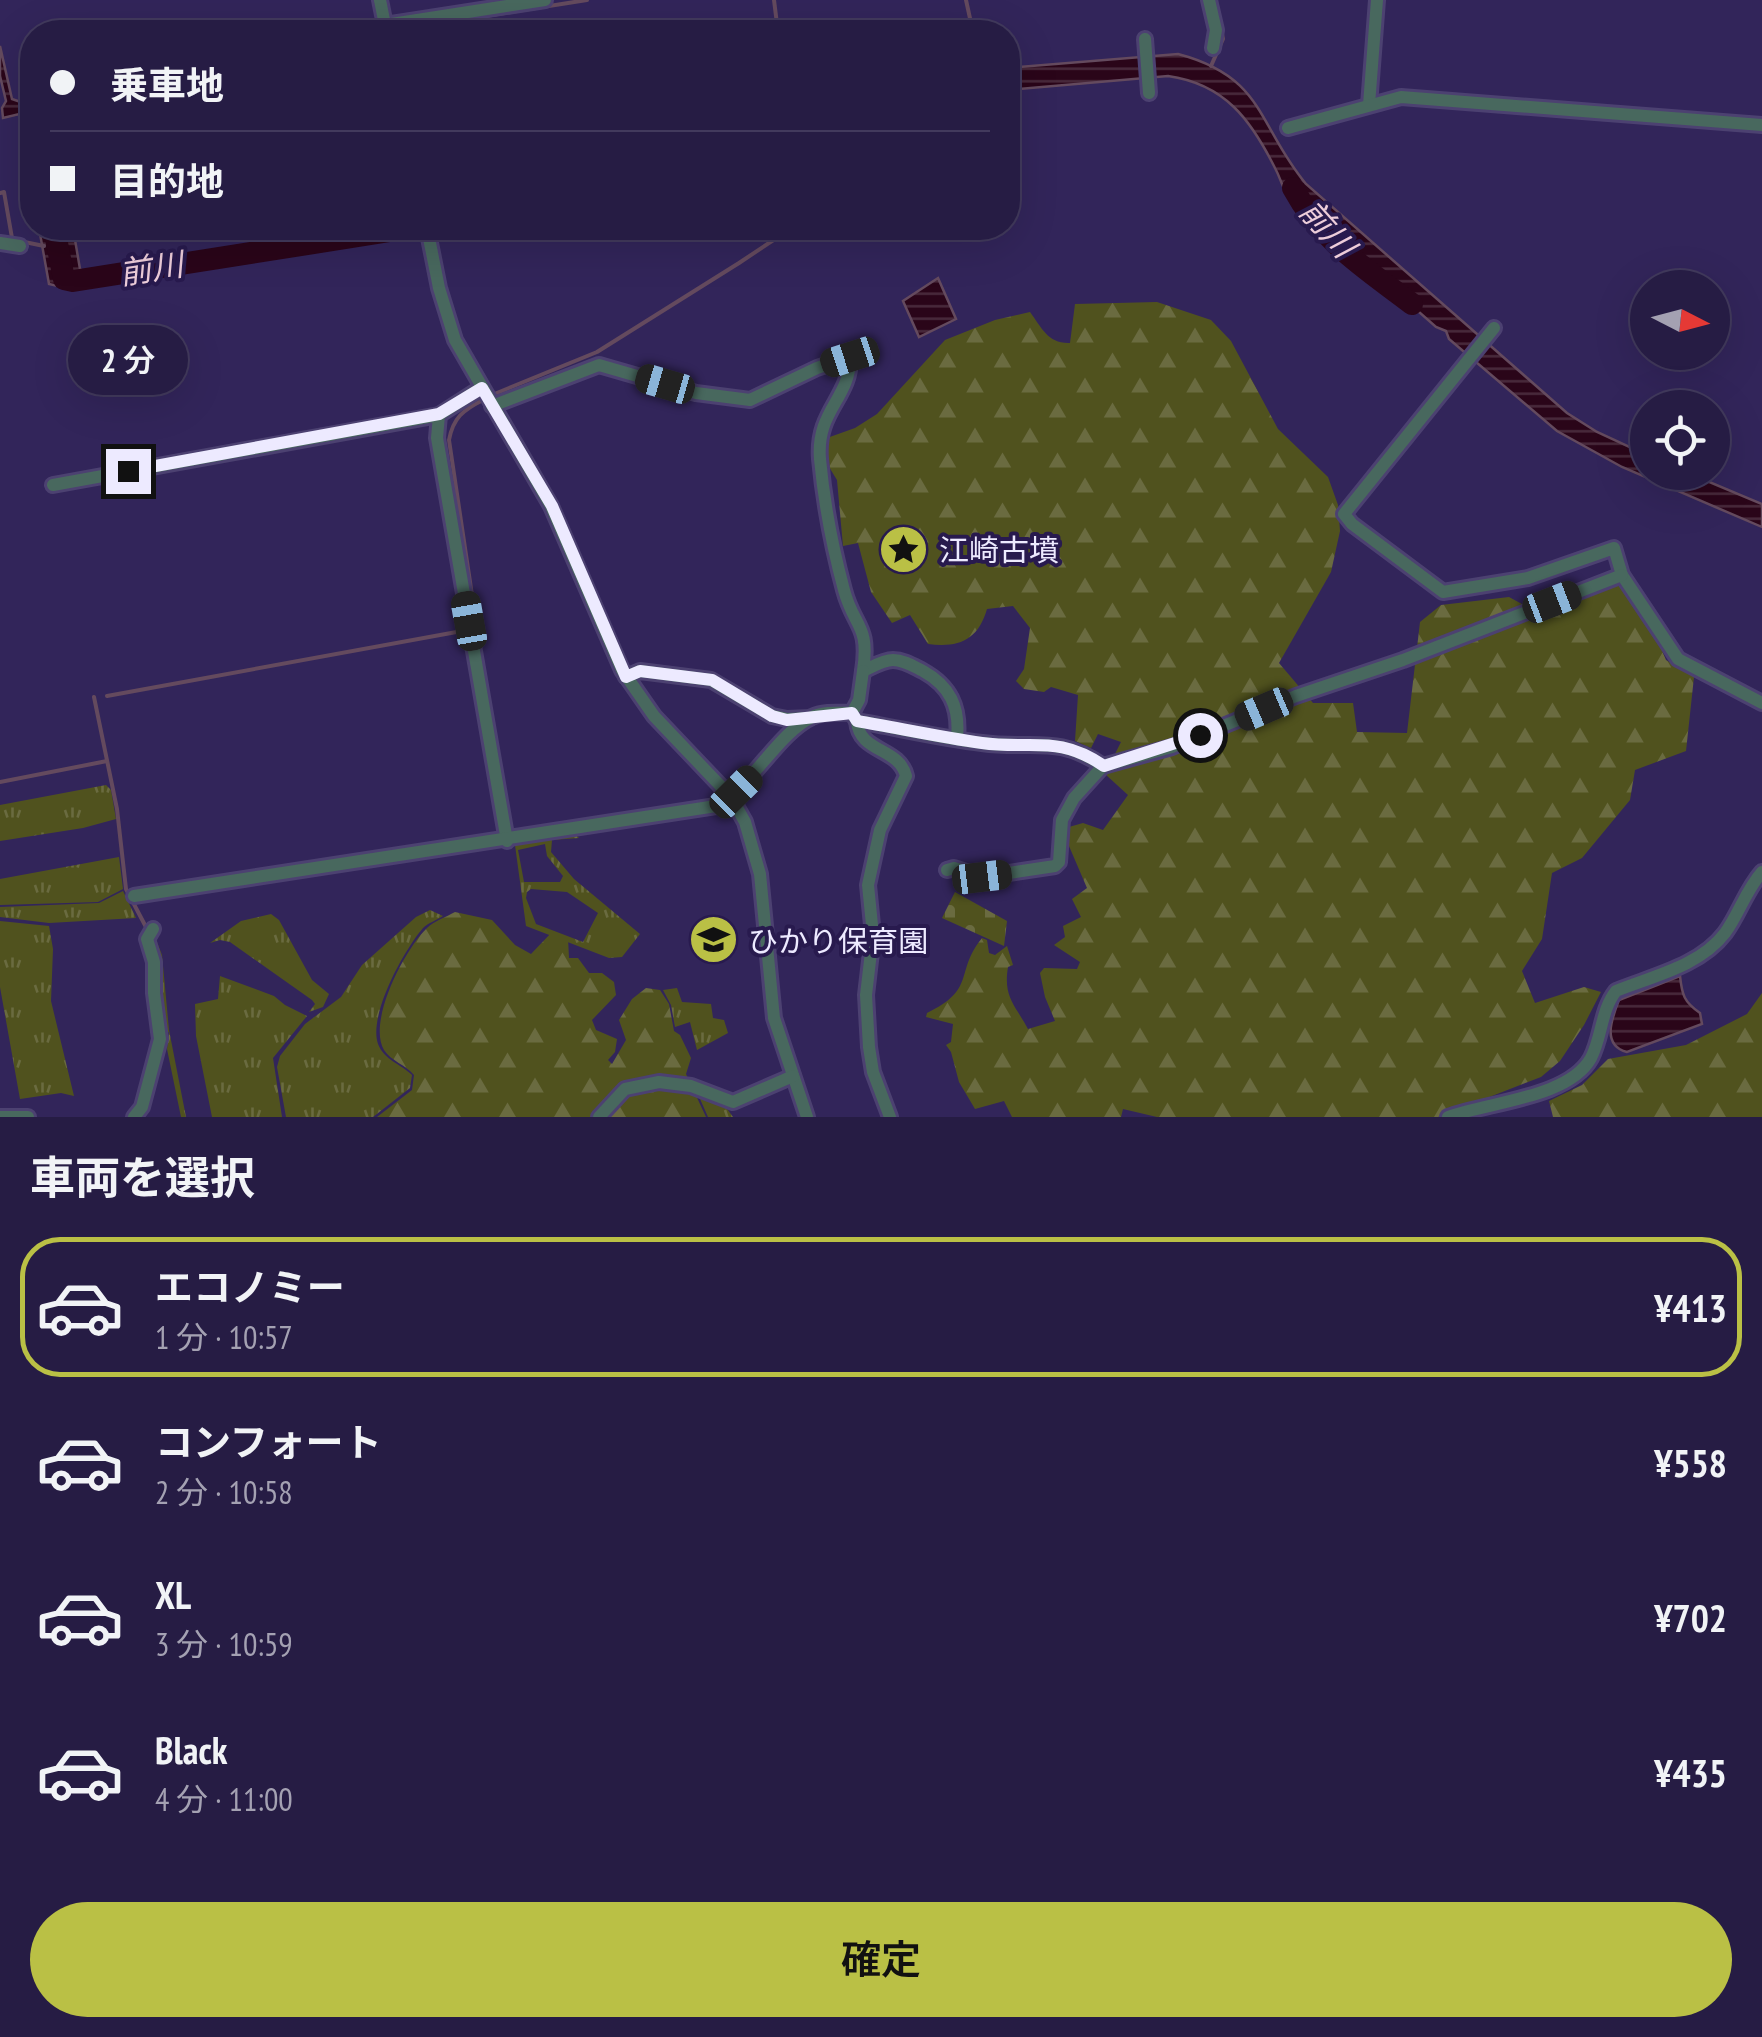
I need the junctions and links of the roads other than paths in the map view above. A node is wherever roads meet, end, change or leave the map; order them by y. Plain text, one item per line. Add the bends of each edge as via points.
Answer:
1 (545, 0) edge
2 (1209, 0) edge
3 (1377, 0) edge
4 (435, 20) edge
5 (1145, 41) dead end
6 (1213, 48) dead end
7 (1149, 92) dead end
8 (1369, 105) junction
9 (1762, 125) edge
10 (1288, 128) dead end
11 (429, 240) edge
12 (0, 243) edge
13 (20, 246) dead end
14 (1492, 329) dead end
15 (487, 398) junction
16 (439, 414) junction
17 (53, 485) dead end
18 (1622, 576) junction
19 (863, 671) junction
20 (626, 677) junction
21 (1762, 703) edge
22 (855, 717) junction
23 (810, 718) junction
24 (957, 738) junction
25 (1104, 766) junction
26 (731, 797) junction
27 (507, 840) junction
28 (947, 870) dead end
29 (1762, 872) edge
30 (134, 896) dead end
31 (150, 933) dead end
32 (792, 1076) junction
33 (2, 1117) edge
34 (28, 1117) edge
35 (134, 1117) edge
36 (599, 1117) edge
37 (806, 1117) edge
38 (890, 1117) edge
39 (1448, 1117) edge

1 - 4 street
2 - 6 street
3 - 8 street
5 - 7 street
8 - 9 street via 1401,97
8 - 10 street
11 - 15 street via 450,327
12 - 13 street
14 - 18 street via 1344,514 1444,592 1528,578 1614,548
15 - 16 street
15 - 19 street via 598,364 696,393 750,400 850,357 850,374 824,420 820,460 844,593 865,636
15 - 20 street via 552,506
16 - 17 street
16 - 27 street
18 - 21 street via 1678,659
18 - 25 street
19 - 22 street
19 - 24 street via 890,660 934,677 956,710
20 - 23 street via 640,671 712,680 772,716
20 - 26 street
22 - 23 street
22 - 24 street
22 - 38 street via 861,736 904,764 906,776 880,830 868,885 869,1047
23 - 26 street
24 - 25 street via 1004,746 1061,744
25 - 28 street via 1062,820 1055,866 982,877
26 - 27 street via 716,806
26 - 32 street via 756,852 774,1018
27 - 30 street
29 - 39 street via 1712,949 1616,992 1594,1054 1573,1078
31 - 35 street via 160,1038
32 - 36 street via 733,1102 678,1083 625,1089
32 - 37 street
33 - 34 street

